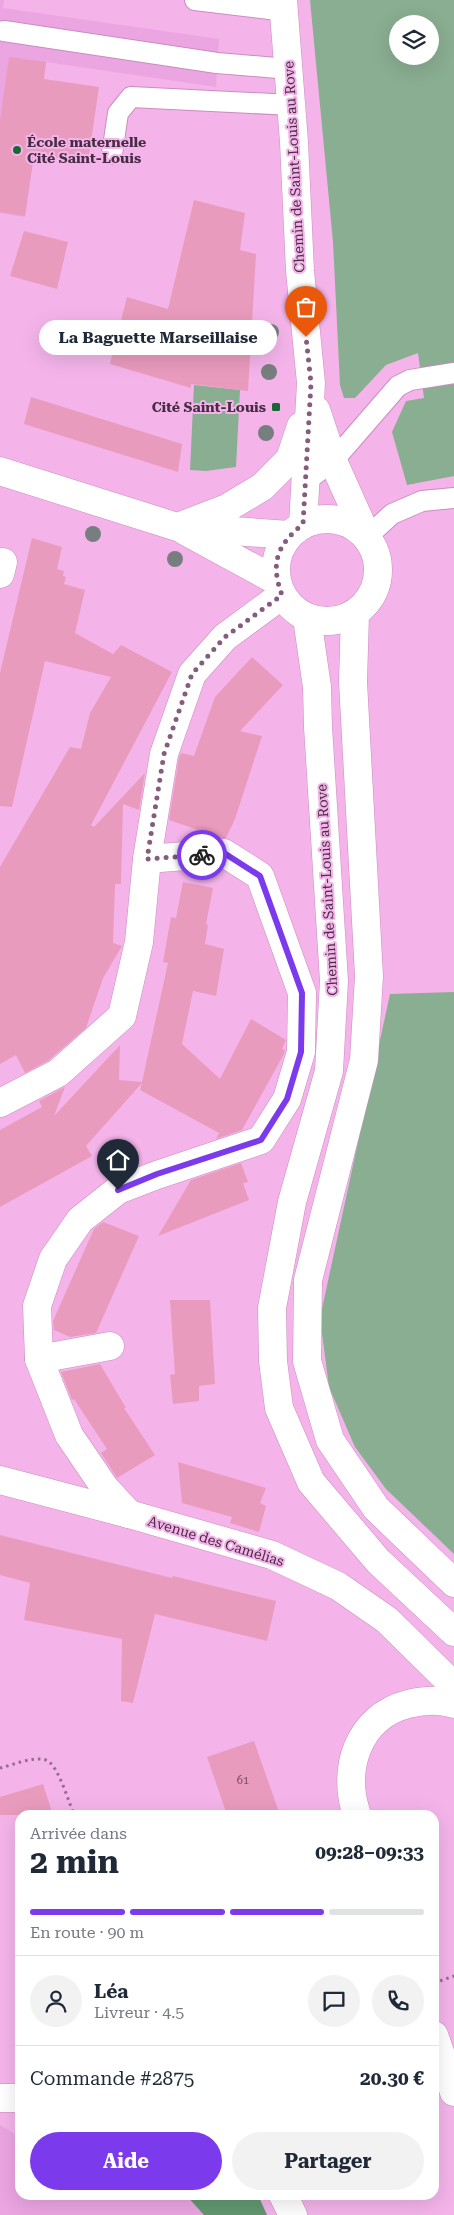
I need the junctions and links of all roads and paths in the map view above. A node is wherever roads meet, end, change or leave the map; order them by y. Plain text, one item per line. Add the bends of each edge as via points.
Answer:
1 (196, 0) edge
2 (284, 5) edge
3 (4, 31) dead end
4 (290, 69) junction
5 (292, 105) junction
6 (112, 154) dead end
7 (454, 373) edge
8 (311, 395) junction
9 (332, 461) junction
10 (0, 471) edge
11 (306, 481) junction
12 (454, 498) edge
13 (177, 527) junction
14 (296, 530) junction
15 (367, 537) junction
16 (279, 588) junction
17 (355, 614) junction
18 (307, 618) junction
19 (147, 859) junction
20 (0, 1104) edge
21 (110, 1346) dead end
22 (39, 1359) junction
23 (0, 1480) edge
24 (129, 1514) junction
25 (454, 1583) edge
26 (454, 1632) edge
27 (454, 1686) edge
28 (454, 1704) edge
29 (0, 1768) edge
30 (72, 1810) edge
31 (355, 1810) edge
32 (454, 1976) edge
33 (439, 1981) edge
34 (439, 2049) edge
35 (454, 2092) edge
36 (0, 2098) edge
37 (15, 2098) edge
38 (286, 2200) edge
39 (293, 2215) edge

1 - 2 lane
2 - 4 main road, Chemin de Saint-Louis au Rove
3 - 4 lane via 217,63
4 - 5 main road, Chemin de Saint-Louis au Rove
5 - 6 lane via 131,97 118,113
5 - 8 main road, Chemin de Saint-Louis au Rove via 300,271
7 - 9 lane via 410,380 398,386
8 - 9 main road, Chemin de Saint-Louis au Rove
8 - 11 main road, Chemin de Saint-Louis au Rove
8 - 13 main road via 290,459 262,487 234,504
9 - 11 lane
9 - 15 main road, Chemin de Saint-Louis au Rove
10 - 13 main road
11 - 14 main road, Chemin de Saint-Louis au Rove
12 - 15 lane via 422,501 392,514
13 - 14 main road
13 - 16 main road
14 - 15 main road via 320,519 337,520 354,526
14 - 16 main road, Chemin de Saint-Louis au Rove via 280,548 276,564
15 - 17 main road, Chemin de Saint-Louis au Rove via 376,552 379,569 376,586 368,602
16 - 18 main road via 293,609
16 - 19 main road via 225,637 192,674 164,754
17 - 18 main road via 340,621
17 - 25 main road via 353,682 369,976 364,1060 308,1280 307,1361 330,1440 376,1508
18 - 26 main road, Chemin de Saint-Louis au Rove via 317,687 334,981 329,1071 292,1202 272,1308 273,1361 279,1408 311,1482 378,1561
19 - 20 main road via 140,942 122,1016 58,1074
19 - 22 main road via 224,853 260,876 302,993 301,1052 287,1099 261,1140 118,1190 80,1220 53,1259 37,1306
21 - 22 main road
22 - 24 main road via 69,1435 105,1488
23 - 24 main road, Avenue des Camélias
24 - 27 main road, Avenue des Camélias via 272,1555 338,1586 387,1620
28 - 31 main road via 424,1700 380,1716 358,1746 353,1762 351,1798
29 - 30 path via 47,1760 55,1767
32 - 33 path
34 - 35 main road
36 - 37 main road
38 - 39 main road

